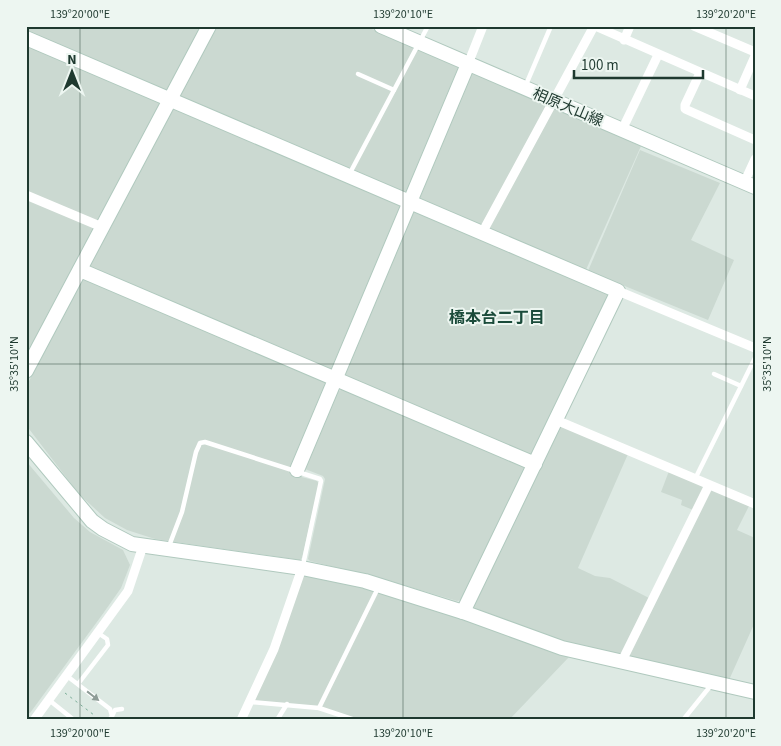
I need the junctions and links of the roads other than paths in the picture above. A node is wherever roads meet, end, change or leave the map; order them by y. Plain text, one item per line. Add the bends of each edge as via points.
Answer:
1 (210, 26) edge
2 (381, 26) edge
3 (428, 26) edge
4 (483, 26) edge
5 (550, 26) edge
6 (594, 26) edge
7 (630, 26) edge
8 (694, 26) edge
9 (26, 38) edge
10 (624, 40) junction
11 (419, 43) junction
12 (755, 52) edge
13 (658, 55) junction
14 (755, 56) edge
15 (468, 64) junction
16 (700, 73) junction
17 (358, 74) dead end
18 (525, 88) junction
19 (394, 90) junction
20 (740, 90) junction
21 (755, 96) edge
22 (170, 99) junction
23 (554, 101) junction
24 (622, 130) junction
25 (755, 140) edge
26 (755, 158) edge
27 (348, 176) junction
28 (750, 185) edge
29 (26, 195) edge
30 (411, 203) junction
31 (102, 227) junction
32 (482, 233) junction
33 (80, 270) junction
34 (618, 292) junction
35 (755, 348) edge
36 (30, 355) edge
37 (755, 358) edge
38 (26, 371) edge
39 (714, 374) dead end
40 (336, 380) junction
41 (741, 386) junction
42 (556, 420) junction
43 (26, 442) edge
44 (535, 464) junction
45 (297, 470) junction
46 (695, 479) junction
47 (709, 485) junction
48 (755, 504) edge
49 (143, 546) junction
50 (168, 550) junction
51 (302, 568) junction
52 (380, 585) junction
53 (463, 612) junction
54 (98, 633) junction
55 (621, 663) junction
56 (67, 676) junction
57 (713, 682) junction
58 (78, 684) junction
59 (755, 692) edge
60 (51, 702) junction
61 (251, 702) junction
62 (287, 704) junction
63 (319, 708) junction
64 (122, 709) dead end
65 (111, 718) edge
66 (34, 720) edge
67 (74, 720) edge
68 (241, 720) edge
69 (278, 720) edge
70 (355, 720) edge
71 (683, 720) edge

1 - 22 street
2 - 11 street, 相原大山線
3 - 11 lane
4 - 15 street
5 - 18 lane
6 - 10 street
6 - 23 street
7 - 10 street
8 - 12 street
9 - 22 street
10 - 13 street
11 - 15 street, 相原大山線
11 - 19 lane
13 - 16 street
13 - 24 street
14 - 20 street
15 - 18 street, 相原大山線
15 - 30 street
16 - 20 street
16 - 25 street via 685,109
17 - 19 lane
18 - 23 street, 相原大山線
19 - 27 lane
20 - 21 street
22 - 27 street
22 - 31 street
23 - 24 street, 相原大山線
23 - 32 street
24 - 28 street, 相原大山線
26 - 28 street
27 - 30 street
29 - 31 street
30 - 32 street
30 - 40 street
31 - 33 street
32 - 34 street
33 - 36 street
33 - 40 street
34 - 35 street
34 - 42 street
36 - 38 street
37 - 41 lane
39 - 41 lane
40 - 44 street
40 - 45 street
41 - 46 lane
42 - 44 street
42 - 46 street
43 - 49 street via 92,520 122,539
44 - 53 street
45 - 50 lane via 200,443 182,512
45 - 51 lane via 321,481
46 - 47 street
47 - 48 street
47 - 55 street
49 - 50 street
49 - 54 street via 128,591
50 - 51 street
51 - 52 street
51 - 61 street via 274,649
52 - 53 street
52 - 63 lane
53 - 55 street via 562,648
54 - 56 street
54 - 58 lane via 107,639 108,645
55 - 57 street
56 - 58 lane
56 - 60 street
57 - 59 street
57 - 71 lane
58 -> 65 lane via 110,709
60 - 66 street
60 - 67 lane
61 - 62 lane
61 - 68 street
62 - 63 lane
62 - 69 lane
63 - 70 lane
64 - 65 lane via 116,710

